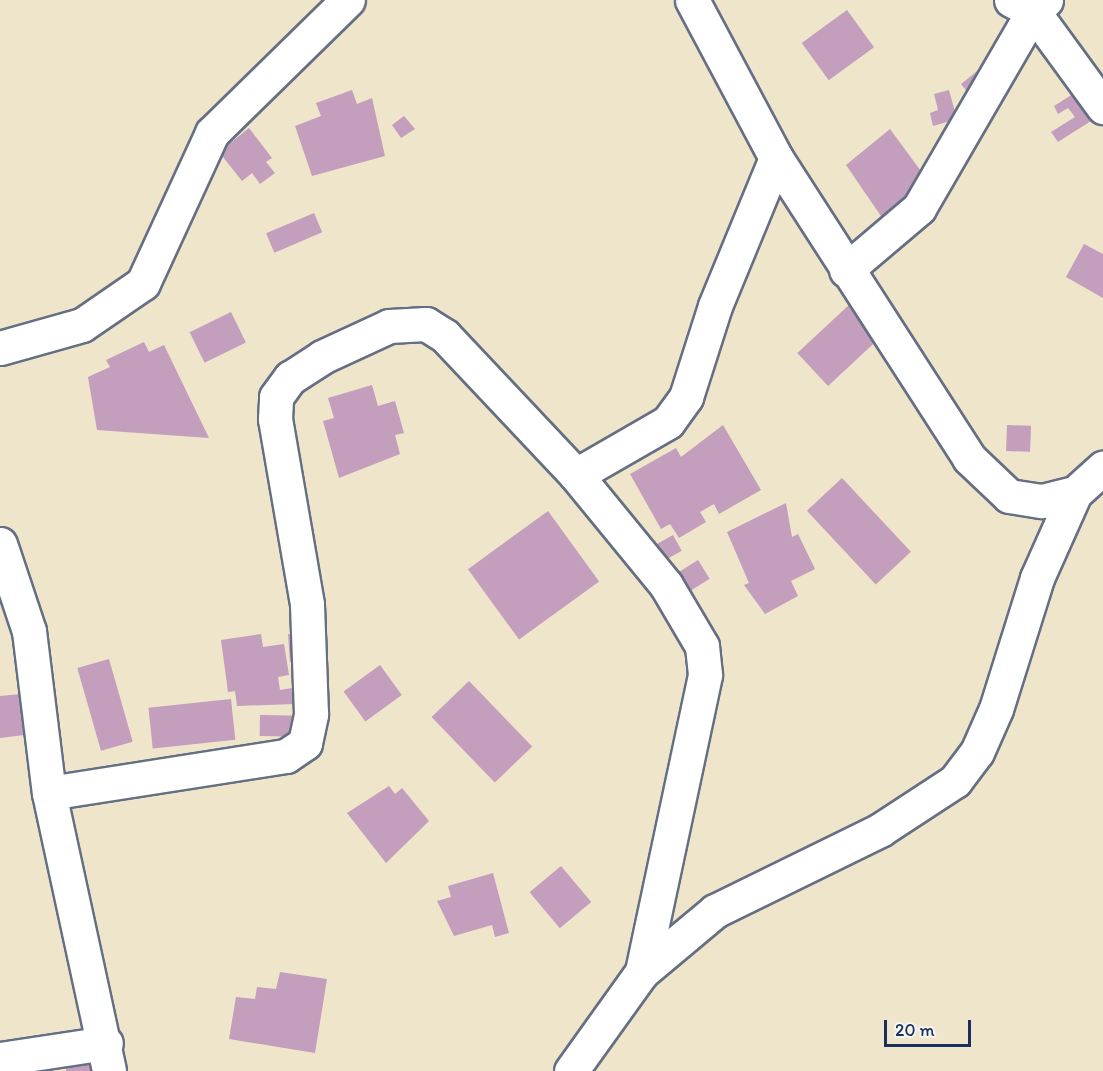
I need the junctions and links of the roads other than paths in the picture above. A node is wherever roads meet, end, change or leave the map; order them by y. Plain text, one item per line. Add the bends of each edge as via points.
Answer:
1 (348, 0) edge
2 (692, 0) edge
3 (1030, 4) edge
4 (1103, 107) edge
5 (776, 158) junction
6 (846, 270) junction
7 (0, 348) edge
8 (1103, 468) edge
9 (576, 475) junction
10 (1074, 493) junction
11 (0, 544) edge
12 (14, 630) edge
13 (49, 793) junction
14 (642, 972) junction
15 (107, 1057) edge
16 (0, 1059) edge
17 (572, 1071) edge

1 - 7 street via 212,133 143,284 82,325
2 - 5 street
3 - 4 street
3 - 6 street via 919,208
5 - 6 street
5 - 9 street via 715,306 686,397 668,422
6 - 10 street via 969,458 1009,495 1042,501
8 - 10 street
9 - 13 street via 445,336 426,324 389,326 322,357 290,378 276,397 275,419 307,604 311,714 305,743 286,756
9 - 14 street via 666,585 702,646 700,697
10 - 14 street via 1037,578 996,709 977,752 955,781 880,830 715,911
11 - 12 street
12 - 13 street
13 - 15 street
14 - 17 street
15 - 16 street

